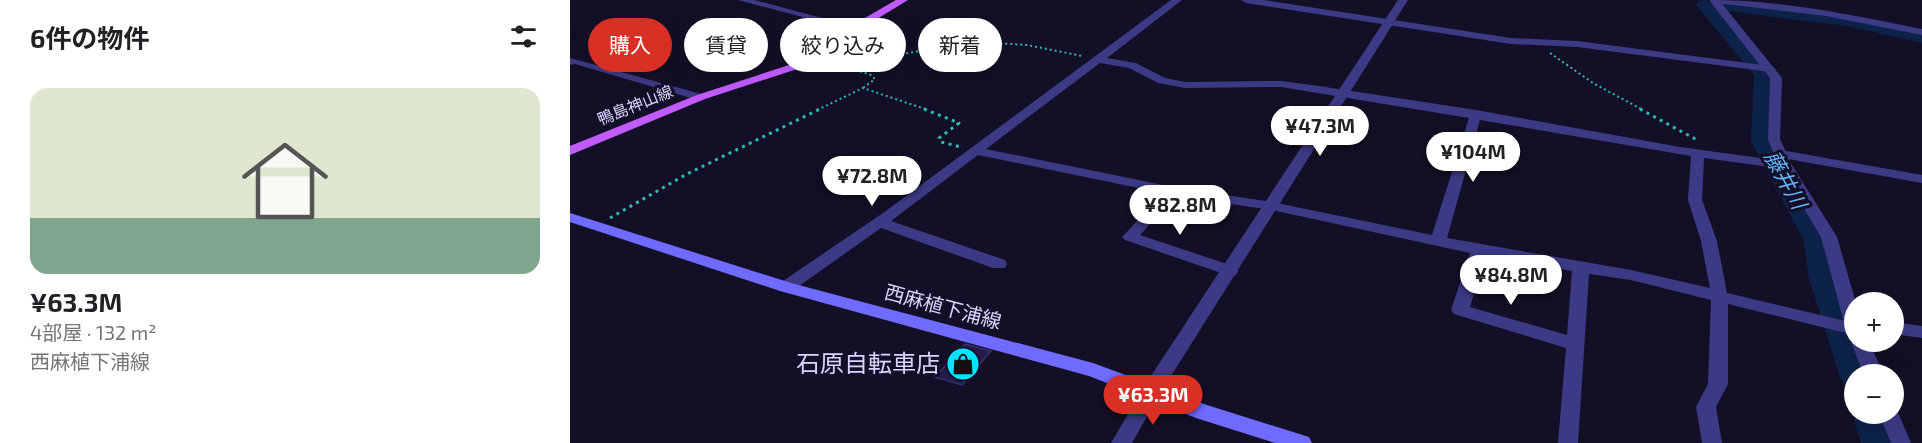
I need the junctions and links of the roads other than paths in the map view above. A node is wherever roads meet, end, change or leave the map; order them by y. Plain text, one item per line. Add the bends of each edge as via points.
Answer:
1 (743, 0) edge
2 (903, 0) edge
3 (1177, 0) edge
4 (1246, 0) edge
5 (1403, 0) edge
6 (1715, 0) edge
7 (815, 18) edge
8 (872, 18) edge
9 (1388, 22) junction
10 (1922, 32) edge
11 (1095, 59) junction
12 (570, 62) edge
13 (1764, 68) junction
14 (780, 69) edge
15 (1342, 92) junction
16 (701, 97) junction
17 (1476, 114) junction
18 (570, 151) edge
19 (976, 151) junction
20 (1698, 153) junction
21 (1779, 162) junction
22 (1922, 179) edge
23 (1173, 191) junction
24 (1272, 206) junction
25 (570, 217) edge
26 (880, 222) junction
27 (1438, 242) junction
28 (1479, 250) junction
29 (999, 264) dead end
30 (1581, 266) junction
31 (1230, 271) junction
32 (786, 287) junction
33 (1720, 298) junction
34 (1844, 303) edge
35 (1844, 324) edge
36 (1904, 329) edge
37 (1922, 332) edge
38 (1576, 344) junction
39 (1152, 390) junction
40 (1893, 424) edge
41 (1121, 443) edge
42 (1302, 443) edge
43 (1568, 443) edge
44 (1712, 443) edge
45 (1901, 443) edge

1 - 7 street
2 - 8 main road, 鴨島神山線
3 - 11 street
4 - 9 street
5 - 9 street
6 - 10 street via 1826,13
6 - 13 street
9 - 13 street
9 - 15 street
11 - 15 street via 1132,65 1162,81 1185,85 1281,84
11 - 19 street
12 - 16 street
13 - 21 street via 1776,78 1774,139
14 - 16 main road, 鴨島神山線
15 - 17 street
15 - 24 street
16 - 18 main road, 鴨島神山線
17 - 20 street
17 - 27 street
19 - 23 street
19 - 26 street
20 - 21 street
20 - 33 street via 1695,200 1709,240
21 - 22 street
21 - 34 street via 1829,237
23 - 24 street
23 - 31 street via 1130,237
24 - 27 street
24 - 31 street
25 - 32 main road, 西麻植下浦線
26 - 29 street
26 - 32 street
27 - 28 street
28 - 30 street
28 - 38 street via 1460,310
30 - 33 street via 1631,274
30 - 38 street
31 - 39 street
32 - 39 main road, 西麻植下浦線 via 1093,370
33 - 35 street
33 - 44 street via 1718,384 1706,407
36 - 37 street
38 - 43 street
39 - 41 street
39 - 42 main road, 西麻植下浦線 via 1203,412
40 - 45 street

